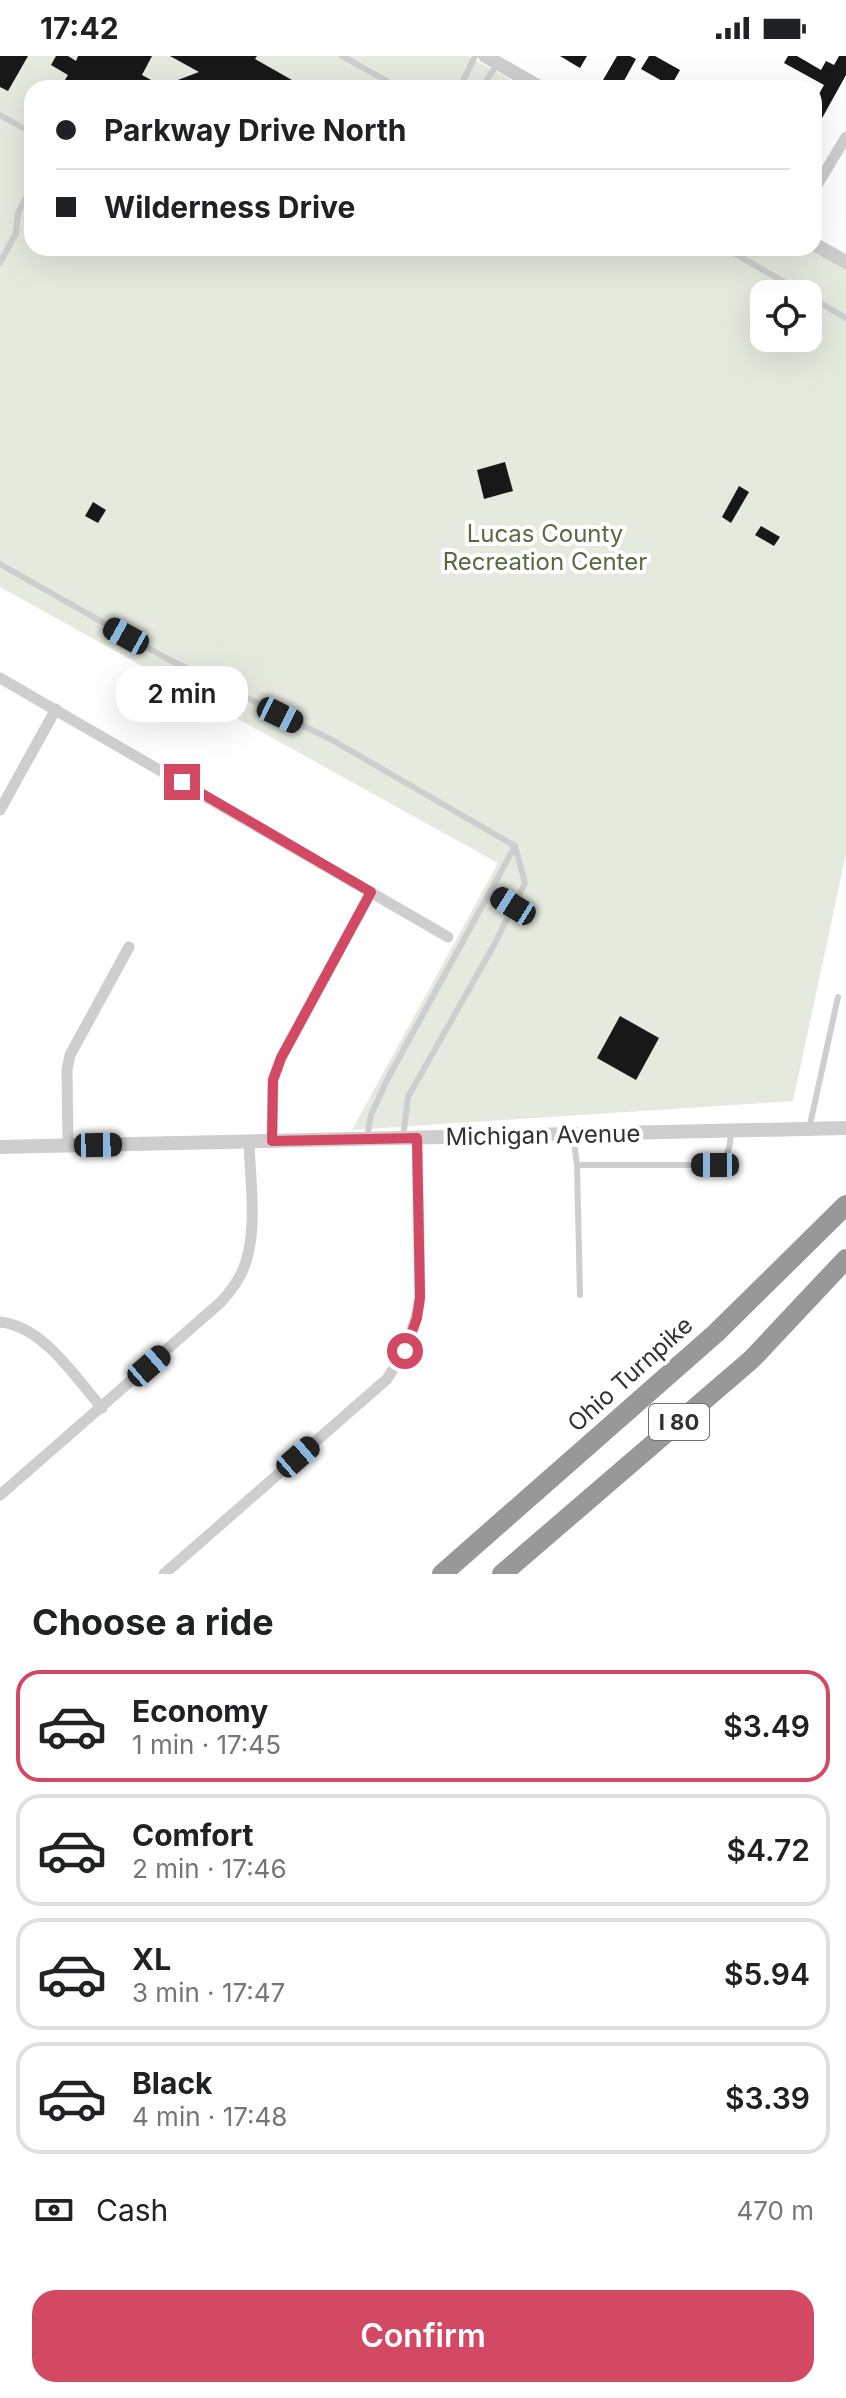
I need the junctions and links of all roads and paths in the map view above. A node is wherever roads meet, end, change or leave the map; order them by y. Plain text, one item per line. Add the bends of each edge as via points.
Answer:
1 (342, 56) edge
2 (475, 56) edge
3 (495, 58) edge
4 (385, 80) edge
5 (464, 80) edge
6 (485, 80) edge
7 (529, 80) edge
8 (0, 115) edge
9 (24, 128) edge
10 (846, 137) edge
11 (822, 177) edge
12 (24, 201) edge
13 (822, 248) edge
14 (739, 256) edge
15 (846, 262) edge
16 (0, 263) edge
17 (780, 280) edge
18 (822, 304) edge
19 (846, 318) edge
20 (0, 564) edge
21 (0, 678) edge
22 (56, 709) junction
23 (0, 810) edge
24 (515, 846) junction
25 (490, 891) junction
26 (371, 892) junction
27 (513, 906) junction
28 (448, 937) dead end
29 (129, 947) dead end
30 (838, 997) dead end
31 (846, 1128) edge
32 (809, 1129) junction
33 (731, 1131) junction
34 (573, 1134) junction
35 (410, 1138) junction
36 (367, 1139) junction
37 (249, 1141) junction
38 (272, 1141) junction
39 (68, 1145) junction
40 (0, 1147) edge
41 (577, 1165) junction
42 (846, 1205) edge
43 (846, 1259) edge
44 (580, 1295) dead end
45 (0, 1322) edge
46 (102, 1408) junction
47 (0, 1495) edge
48 (164, 1574) edge
49 (442, 1574) edge
50 (502, 1574) edge

1 - 4 lane
2 - 5 lane
3 - 6 lane
3 - 7 street
8 - 9 lane
10 - 11 street
12 - 16 lane via 16,233
13 - 15 street
14 - 17 lane
18 - 19 lane
20 - 24 lane via 164,657 332,740
21 - 22 street
22 - 23 street
22 - 26 street
24 - 25 lane
24 - 27 lane via 525,883
25 - 27 lane
25 - 36 lane via 387,1080
26 - 28 street
26 - 38 street via 281,1058 273,1080
27 - 35 lane via 408,1097
29 - 39 street via 70,1055
30 - 32 lane
31 - 32 street, Michigan Avenue
32 - 33 street, Michigan Avenue
33 - 34 street, Michigan Avenue
33 - 41 lane via 730,1151 715,1165
34 - 35 street, Michigan Avenue
34 - 41 lane
35 - 36 street, Michigan Avenue
35 - 48 street via 420,1297 405,1351 387,1379
36 - 38 street, Michigan Avenue
37 - 38 street, Michigan Avenue
37 - 39 street, Michigan Avenue
37 - 46 street via 252,1227 234,1287
39 - 40 street, Michigan Avenue
41 - 44 lane
42 - 49 highway, Ohio Turnpike / I 80 via 705,1343
43 - 50 highway, I 80 via 752,1359
45 - 46 street via 25,1328 41,1339
46 - 47 street

